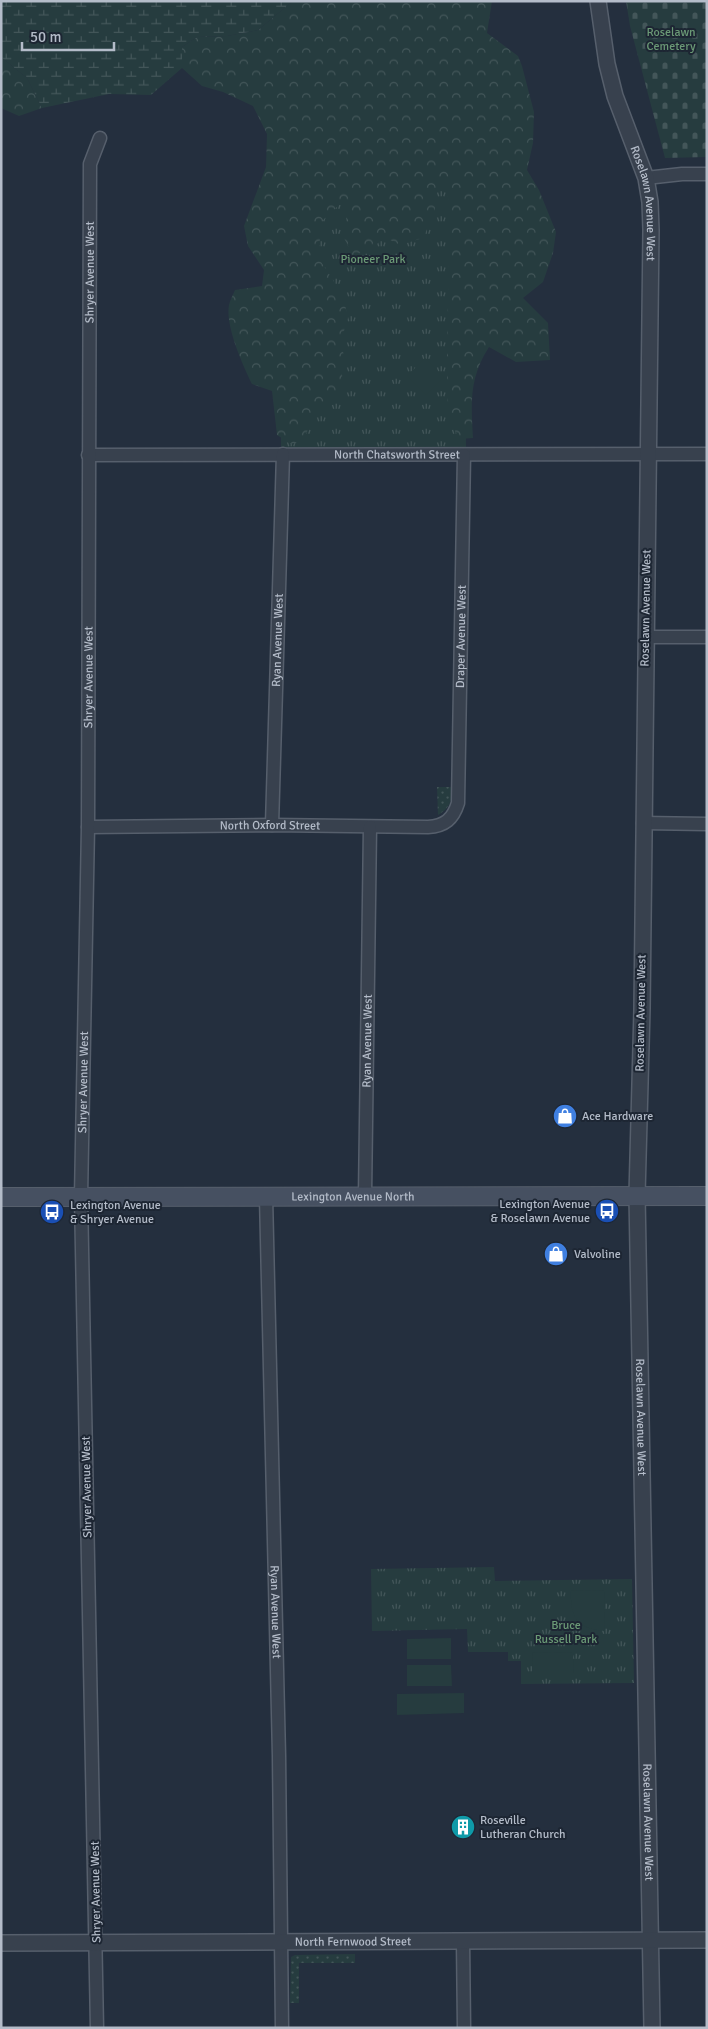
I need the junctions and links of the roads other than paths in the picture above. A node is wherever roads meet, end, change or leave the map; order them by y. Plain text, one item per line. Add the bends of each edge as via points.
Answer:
1 (598, 3) edge
2 (100, 138) dead end
3 (707, 174) edge
4 (646, 178) junction
5 (283, 454) junction
6 (648, 454) junction
7 (707, 454) edge
8 (88, 455) junction
9 (464, 455) junction
10 (646, 637) junction
11 (707, 637) edge
12 (452, 818) joint
13 (643, 823) junction
14 (707, 824) edge
15 (272, 825) junction
16 (88, 826) junction
17 (370, 827) junction
18 (266, 1196) junction
19 (365, 1196) junction
20 (638, 1196) junction
21 (707, 1196) edge
22 (1, 1197) edge
23 (81, 1197) junction
24 (707, 1940) edge
25 (463, 1941) junction
26 (650, 1941) junction
27 (97, 1942) junction
28 (282, 1942) junction
29 (1, 1943) edge
30 (97, 2028) edge
31 (282, 2028) edge
32 (464, 2028) edge
33 (652, 2028) edge

1 - 4 street, Roselawn Avenue West via 615,96
2 - 8 street, Shryer Avenue West via 90,164
3 - 4 street
4 - 6 street, Roselawn Avenue West via 651,230
5 - 8 street, North Chatsworth Street
5 - 9 street, North Chatsworth Street
5 - 15 street, Ryan Avenue West
6 - 7 street, North Chatsworth Street
6 - 9 street, North Chatsworth Street
6 - 10 street, Roselawn Avenue West
8 - 16 street, Shryer Avenue West
9 - 12 street, Draper Avenue West via 458,803
10 - 11 street
10 - 13 street, Roselawn Avenue West
12 - 17 street, North Oxford Street via 438,826
13 - 14 street
13 - 20 street, Roselawn Avenue West
15 - 16 street, North Oxford Street
15 - 17 street, North Oxford Street
16 - 23 street, Shryer Avenue West
17 - 19 street, Ryan Avenue West
18 - 19 main road, Lexington Avenue North
18 - 23 main road, Lexington Avenue North
18 - 28 street, Ryan Avenue West
19 - 20 main road, Lexington Avenue North
20 - 21 main road, Lexington Avenue North
20 - 26 street, Roselawn Avenue West
22 - 23 main road, Lexington Avenue North
23 - 27 street, Shryer Avenue West
24 - 26 street, North Fernwood Street
25 - 26 street, North Fernwood Street
25 - 28 street, North Fernwood Street
25 - 32 street
26 - 33 street, Roselawn Avenue West
27 - 28 street, North Fernwood Street
27 - 29 street, North Fernwood Street
27 - 30 street, Shryer Avenue West
28 - 31 street, Ryan Avenue West

